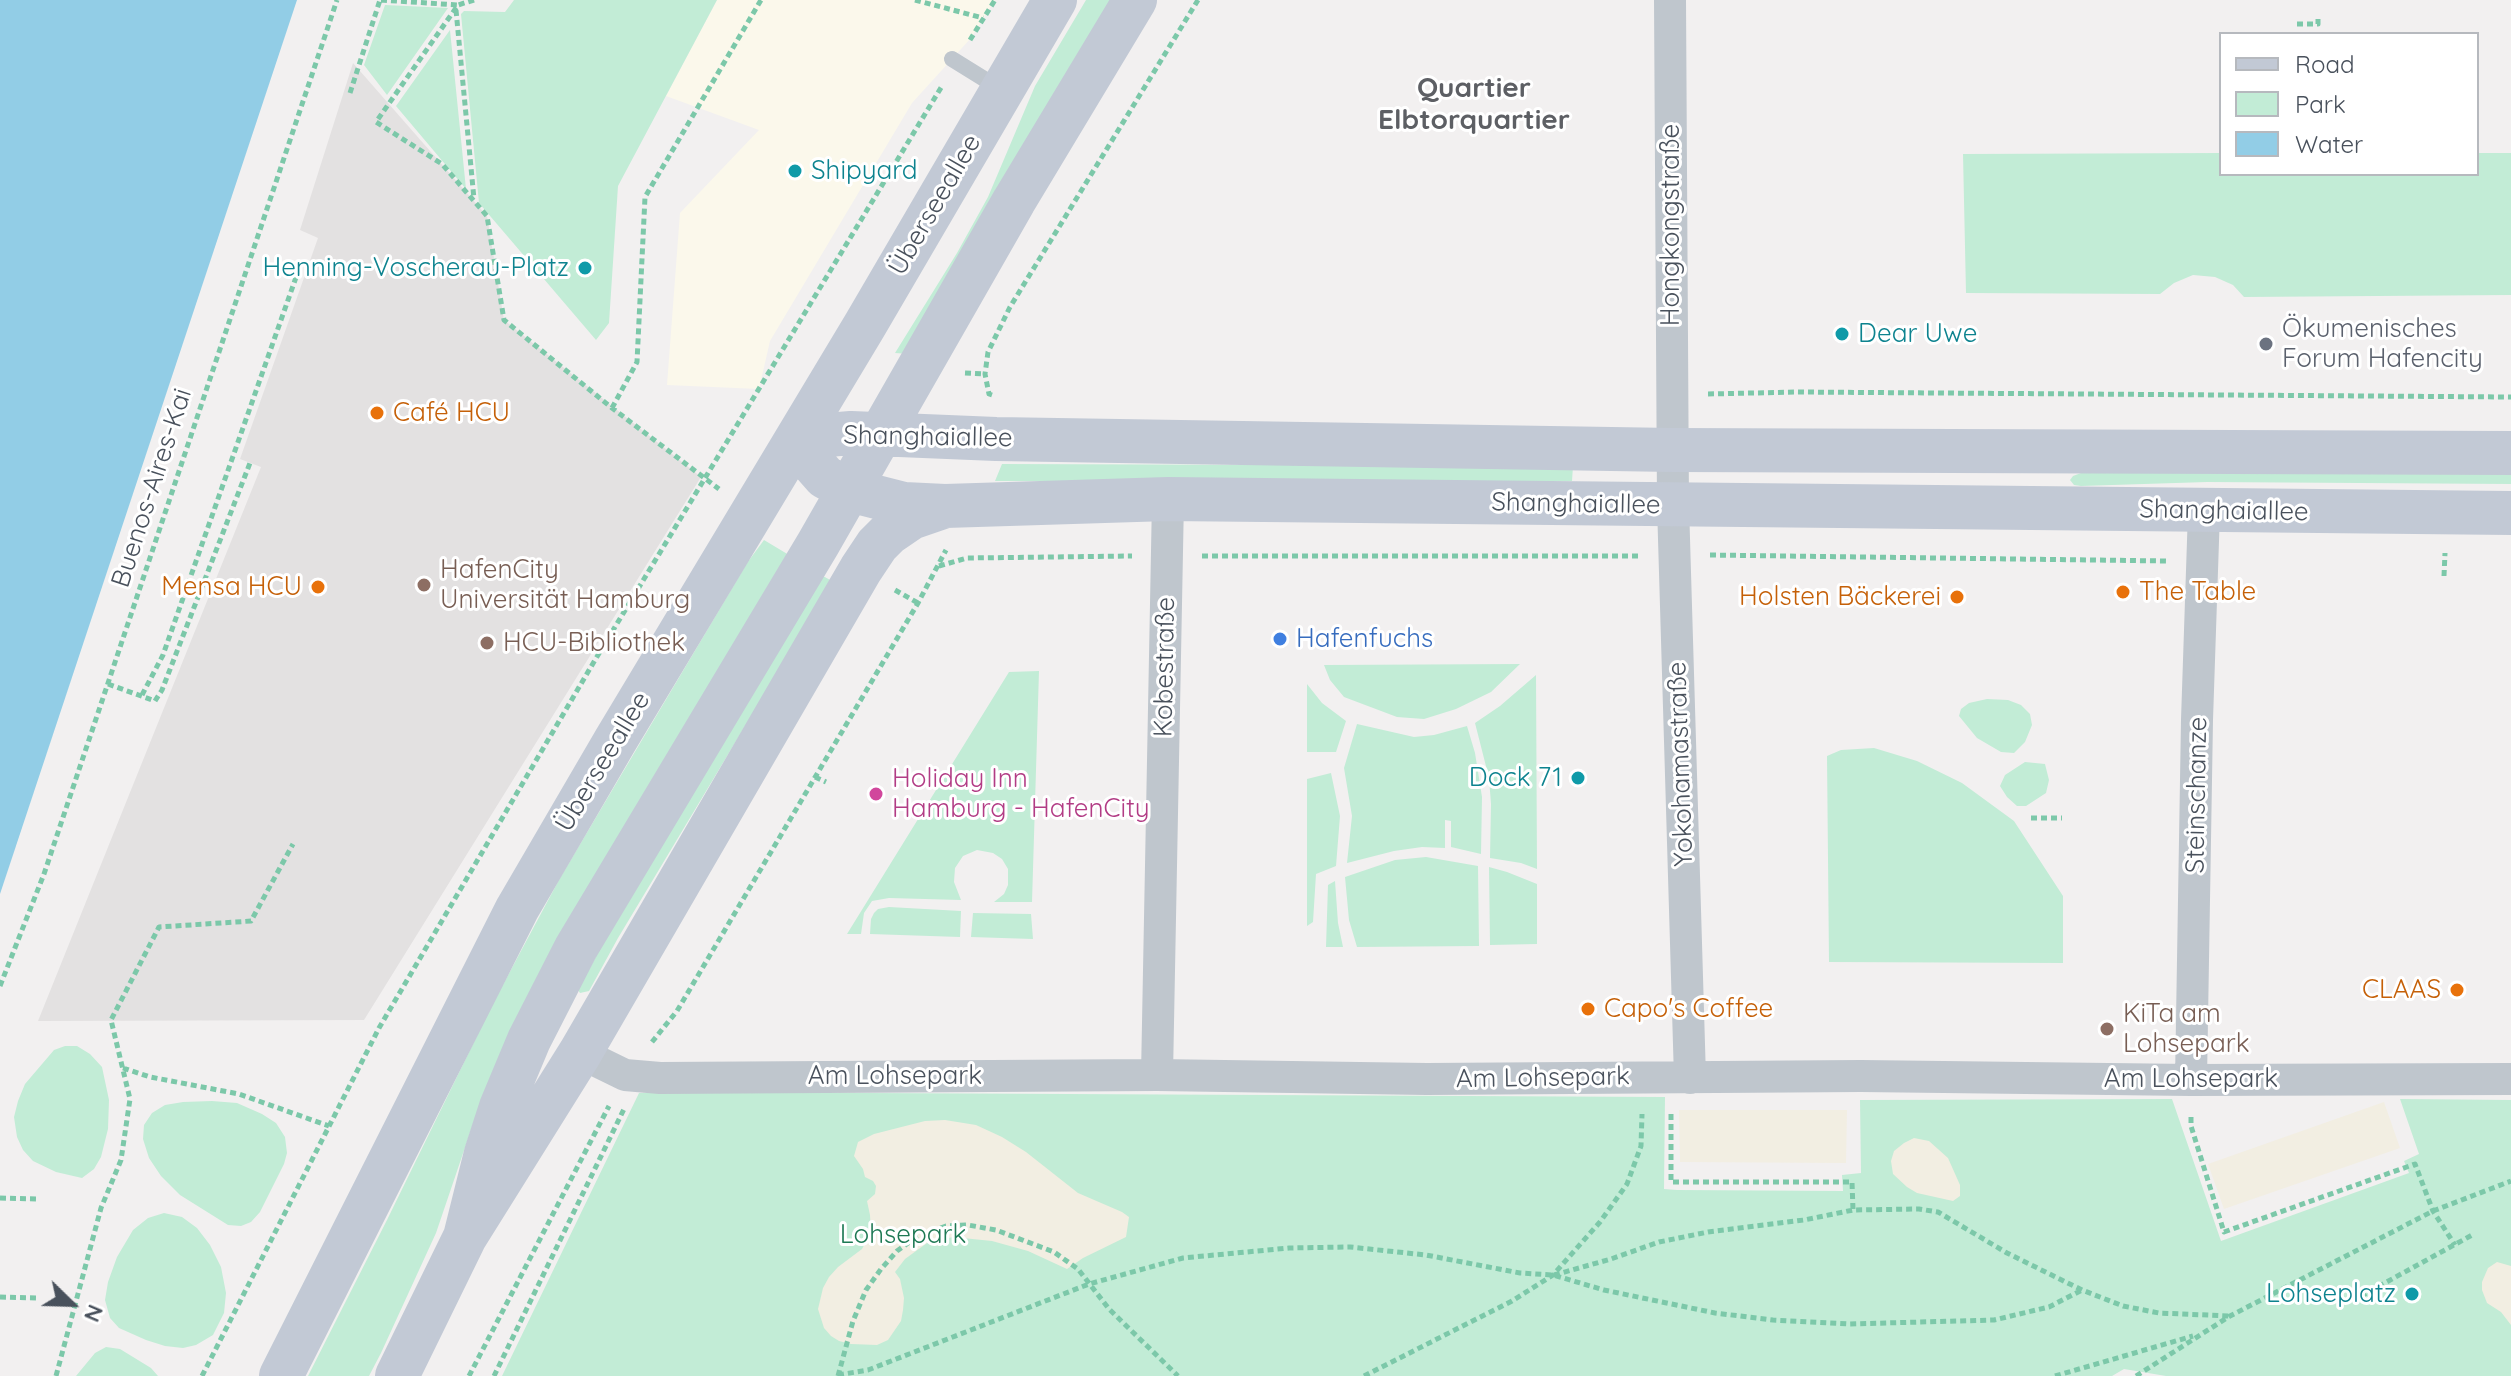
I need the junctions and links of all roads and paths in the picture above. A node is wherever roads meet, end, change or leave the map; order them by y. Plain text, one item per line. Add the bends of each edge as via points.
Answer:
1 (337, 0) edge
2 (380, 0) edge
3 (474, 0) edge
4 (761, 0) edge
5 (915, 0) edge
6 (995, 0) edge
7 (1055, 0) edge
8 (1135, 0) edge
9 (1198, 0) edge
10 (1670, 0) edge
11 (457, 7) junction
12 (2318, 17) dead end
13 (983, 18) junction
14 (2297, 24) dead end
15 (954, 61) junction
16 (1002, 90) junction
17 (350, 93) dead end
18 (474, 201) junction
19 (300, 266) dead end
20 (1010, 307) dead end
21 (2511, 397) edge
22 (1673, 407) junction
23 (612, 408) junction
24 (881, 435) junction
25 (795, 443) junction
26 (1673, 450) junction
27 (2511, 453) edge
28 (250, 463) dead end
29 (705, 480) junction
30 (849, 490) junction
31 (1168, 499) junction
32 (1673, 505) junction
33 (945, 506) junction
34 (2511, 513) edge
35 (2203, 531) junction
36 (2445, 548) dead end
37 (1167, 556) junction
38 (1674, 556) junction
39 (2444, 576) dead end
40 (108, 683) junction
41 (142, 695) junction
42 (815, 777) junction
43 (826, 782) dead end
44 (2031, 818) dead end
45 (2062, 818) dead end
46 (293, 844) dead end
47 (0, 986) edge
48 (580, 1053) junction
49 (122, 1068) junction
50 (625, 1075) junction
51 (1157, 1075) junction
52 (1668, 1077) junction
53 (660, 1078) junction
54 (2511, 1079) edge
55 (2191, 1080) junction
56 (329, 1126) junction
57 (2511, 1181) edge
58 (0, 1198) edge
59 (38, 1199) dead end
60 (1853, 1210) junction
61 (2433, 1211) junction
62 (2474, 1234) dead end
63 (465, 1237) junction
64 (2455, 1245) junction
65 (1553, 1275) junction
66 (1089, 1284) junction
67 (2082, 1290) junction
68 (0, 1297) edge
69 (38, 1298) dead end
70 (2352, 1301) dead end
71 (2230, 1316) junction
72 (2202, 1334) junction
73 (56, 1376) edge
74 (202, 1376) edge
75 (281, 1376) edge
76 (397, 1376) edge
77 (469, 1376) edge
78 (494, 1376) edge
79 (838, 1376) edge
80 (1178, 1376) edge
81 (1364, 1376) edge
82 (2055, 1376) edge
83 (2136, 1376) edge

1 - 40 path, Buenos-Aires-Kai
2 - 11 path
2 - 17 path
3 - 11 path
4 - 23 path via 645,197 637,362
5 - 13 path
6 - 13 path
7 - 16 main road, Überseeallee
8 - 24 main road
9 - 20 path
10 - 22 street, Hongkongstraße
11 - 18 path
11 - 18 path via 376,122 442,164
12 - 14 path via 2318,24
13 - 15 path
15 - 16 lane
15 - 29 path
16 - 25 main road, Überseeallee
18 - 23 path via 487,216 504,320
19 - 41 path via 163,655
21 - 22 path via 1711,393
22 - 26 street, Hongkongstraße
23 - 29 path
24 - 25 main road, Shanghaiallee via 816,436
24 - 26 main road, Shanghaiallee
24 - 30 main road
25 - 30 main road, Shanghaiallee via 825,477
25 - 75 main road, Überseeallee via 517,909
26 - 27 main road, Shanghaiallee
26 - 32 street, Yokohamastraße
28 - 41 path via 162,690 155,701
29 - 56 path via 421,955
30 - 33 main road, Shanghaiallee via 904,504
30 - 63 main road via 576,948 501,1107
31 - 32 main road, Shanghaiallee
31 - 33 main road, Shanghaiallee
31 - 37 street, Kobestraße
32 - 35 main road, Shanghaiallee
32 - 38 street, Yokohamastraße
33 - 48 main road via 889,533 861,569
34 - 35 main road, Shanghaiallee
35 - 38 path via 2176,561
35 - 55 street, Steinschanze
36 - 39 path
37 - 38 path
37 - 42 path via 967,558 939,566
37 - 51 street, Kobestraße
38 - 52 street, Yokohamastraße
40 - 41 path
40 - 47 path, Buenos-Aires-Kai
42 - 43 path
42 - 50 path via 677,1011
44 - 45 path
46 - 49 path via 251,921 159,927 111,1020
48 - 50 street, Am Lohsepark
48 - 63 main road
49 - 56 path via 239,1094
49 - 73 path via 130,1099 121,1160 101,1208
50 - 53 street, Am Lohsepark
50 - 77 path
51 - 52 street, Am Lohsepark
51 - 53 street, Am Lohsepark
52 - 55 street, Am Lohsepark
52 - 60 path via 1671,1182 1852,1182
52 - 65 path via 1627,1184
53 - 78 path via 647,1077 632,1092
54 - 55 street, Am Lohsepark
55 - 61 path via 2191,1126 2224,1232 2415,1164
56 - 74 path
57 - 61 path
58 - 59 path
60 - 65 path via 1659,1242
60 - 67 path via 1938,1212
61 - 64 path
61 - 71 path
62 - 64 path
63 - 76 main road
64 - 70 path
65 - 66 path via 1350,1247 1289,1248 1183,1258
65 - 67 path via 1715,1313 1849,1324 1994,1320 2049,1307
65 - 81 path
66 - 79 path via 868,1370
66 - 79 path via 1078,1269 1030,1241 968,1225 946,1226 915,1238 881,1269 853,1321
66 - 80 path
67 - 71 path via 2159,1313
68 - 69 path
71 - 72 path
72 - 82 path
72 - 83 path

